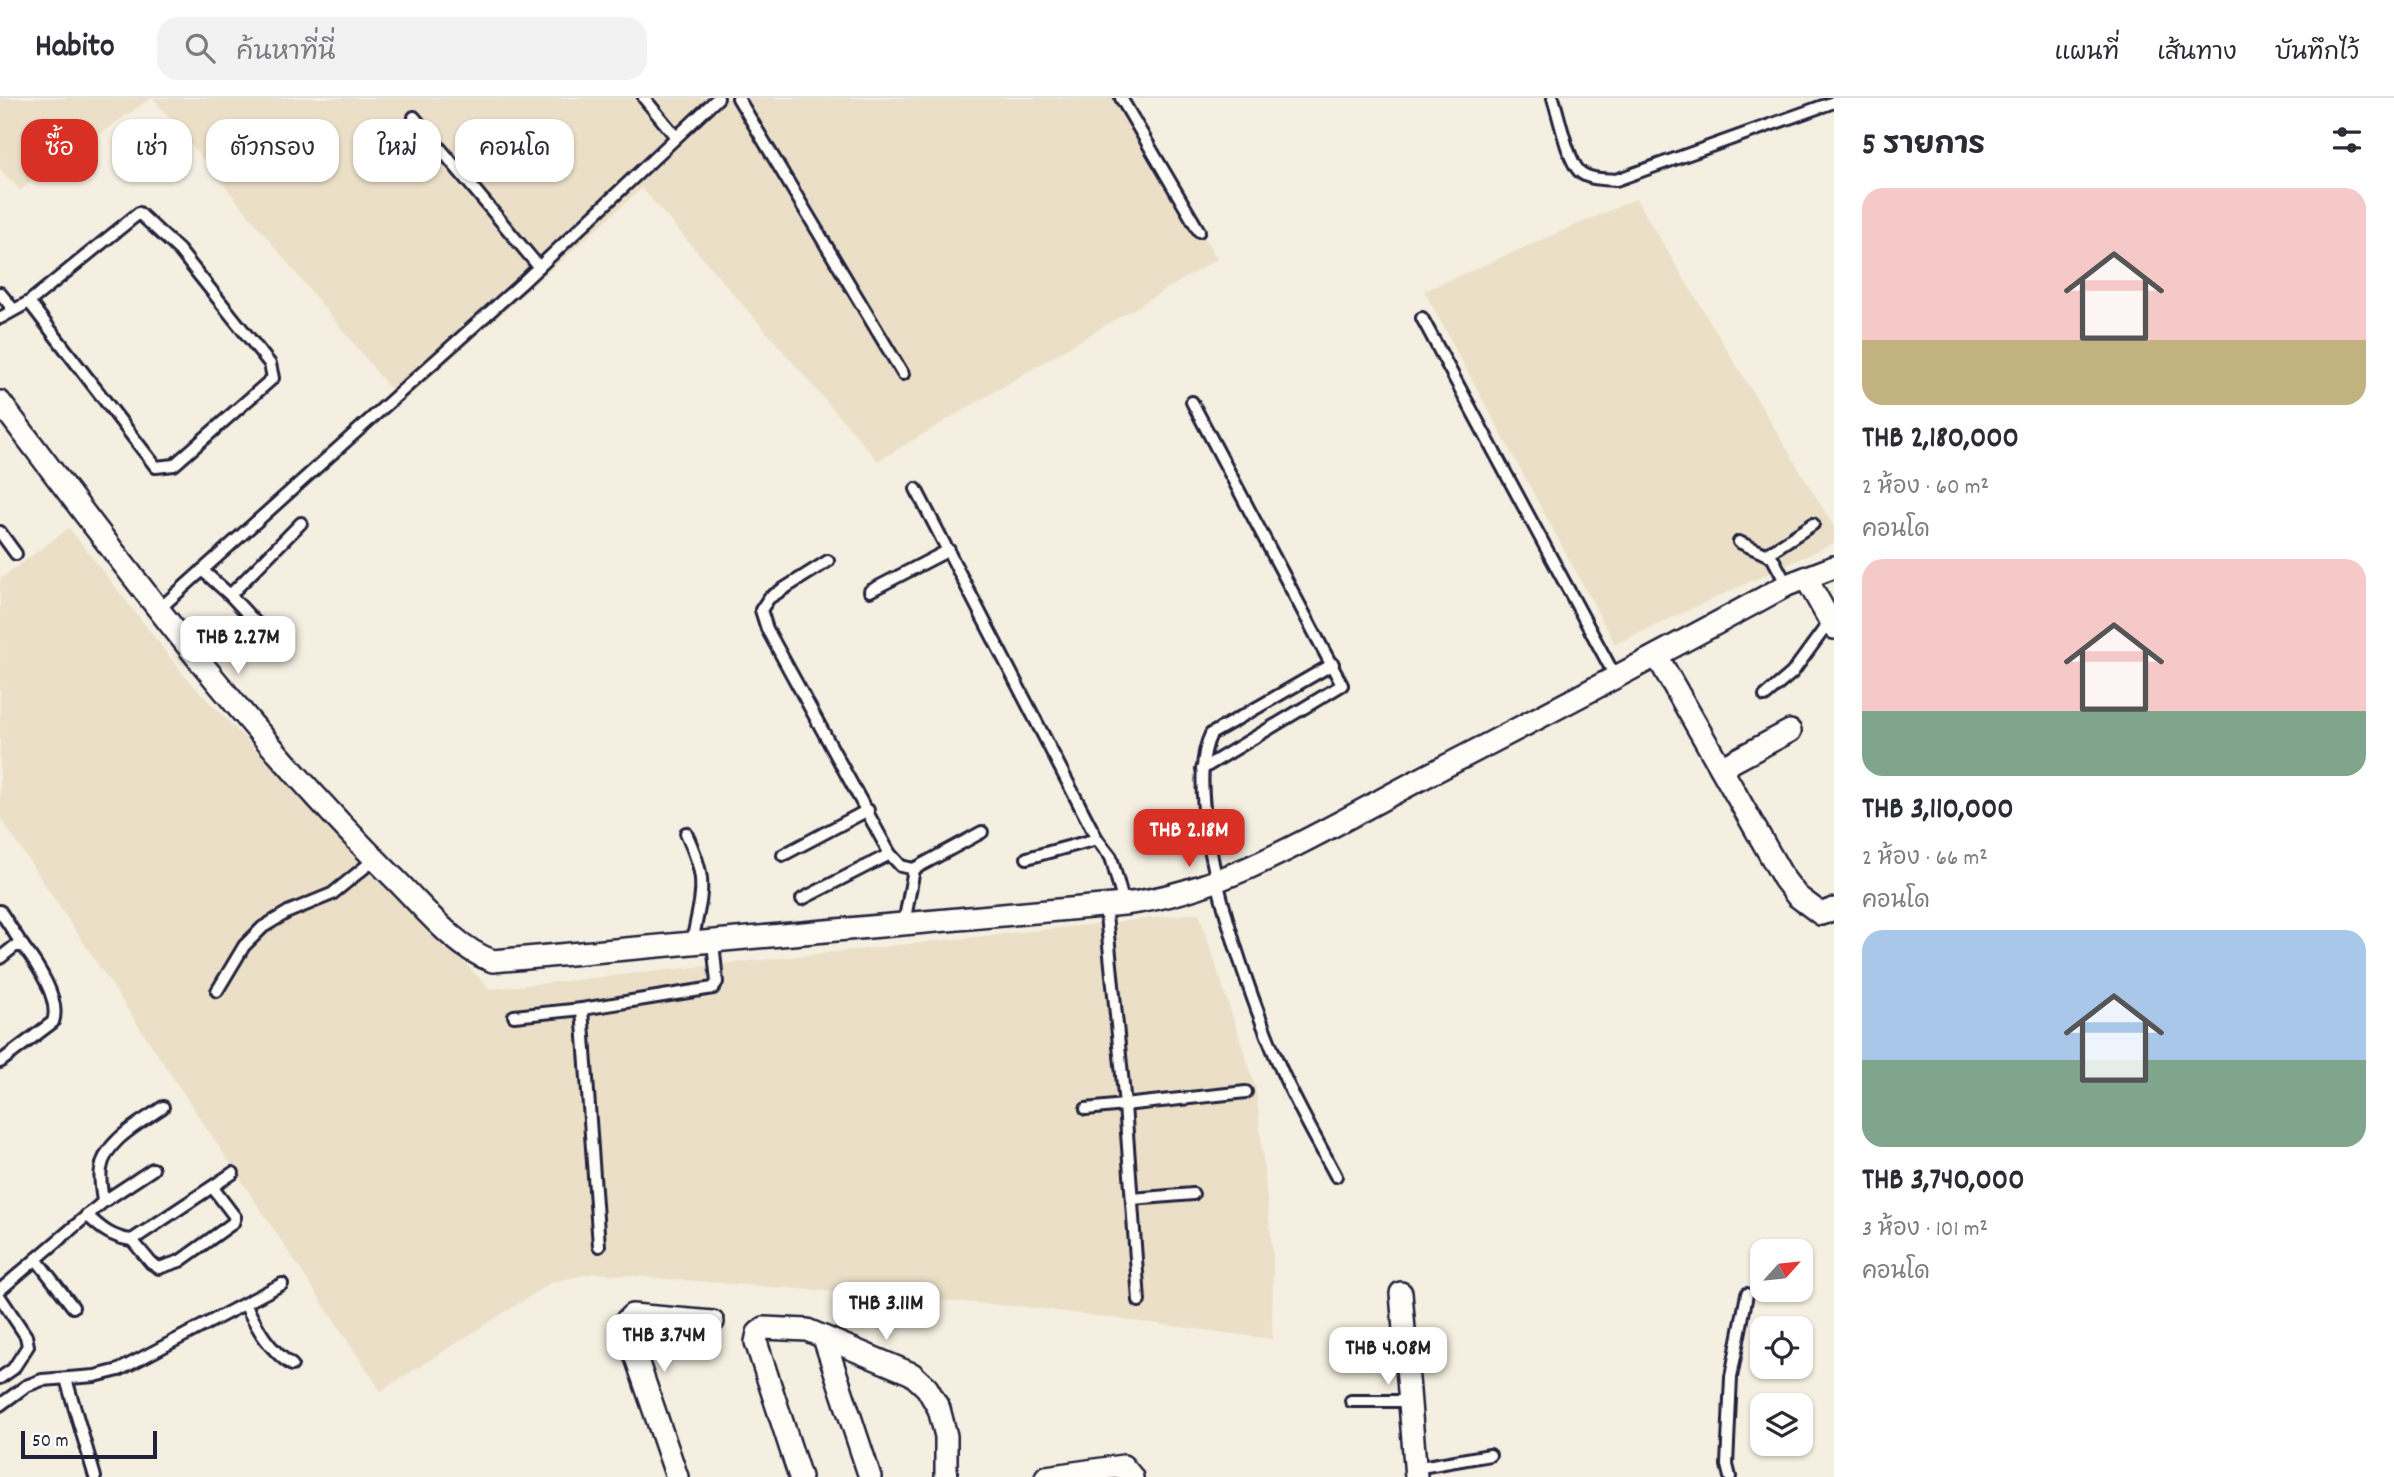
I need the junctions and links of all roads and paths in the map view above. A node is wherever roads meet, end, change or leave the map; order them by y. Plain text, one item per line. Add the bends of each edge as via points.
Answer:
1 (644, 98) edge
2 (718, 98) edge
3 (738, 98) edge
4 (1122, 98) edge
5 (1553, 98) edge
6 (1834, 102) edge
7 (414, 117) dead end
8 (676, 137) junction
9 (1199, 231) dead end
10 (539, 267) junction
11 (0, 293) edge
12 (29, 302) junction
13 (13, 309) junction
14 (0, 318) edge
15 (1422, 318) dead end
16 (903, 374) dead end
17 (0, 402) edge
18 (1192, 402) dead end
19 (916, 489) dead end
20 (301, 523) dead end
21 (1813, 524) dead end
22 (0, 532) edge
23 (1739, 542) dead end
24 (949, 550) junction
25 (16, 554) dead end
26 (1767, 554) junction
27 (828, 561) dead end
28 (1834, 567) edge
29 (202, 570) junction
30 (1797, 582) junction
31 (870, 591) dead end
32 (230, 595) junction
33 (157, 611) junction
34 (1832, 624) edge
35 (272, 640) dead end
36 (1657, 656) junction
37 (1333, 664) junction
38 (1616, 678) junction
39 (1765, 696) dead end
40 (1790, 731) dead end
41 (1721, 768) junction
42 (1202, 769) junction
43 (868, 810) junction
44 (982, 832) dead end
45 (686, 833) dead end
46 (1097, 839) junction
47 (890, 854) junction
48 (783, 855) dead end
49 (1027, 858) dead end
50 (375, 859) junction
51 (914, 869) junction
52 (1215, 882) junction
53 (802, 899) dead end
54 (1114, 904) junction
55 (1834, 909) edge
56 (0, 911) edge
57 (904, 925) junction
58 (703, 942) junction
59 (23, 946) junction
60 (0, 958) edge
61 (217, 991) dead end
62 (582, 1009) junction
63 (514, 1016) dead end
64 (0, 1062) edge
65 (1246, 1092) dead end
66 (1125, 1105) junction
67 (163, 1107) dead end
68 (1086, 1109) dead end
69 (153, 1169) dead end
70 (233, 1173) dead end
71 (1336, 1176) dead end
72 (213, 1188) junction
73 (1193, 1194) dead end
74 (1132, 1199) junction
75 (103, 1202) junction
76 (87, 1215) junction
77 (132, 1240) junction
78 (598, 1246) dead end
79 (36, 1259) junction
80 (282, 1284) dead end
81 (0, 1290) edge
82 (1401, 1293) dead end
83 (1748, 1294) dead end
84 (0, 1297) edge
85 (1139, 1301) dead end
86 (245, 1304) junction
87 (73, 1307) dead end
88 (713, 1322) dead end
89 (824, 1338) junction
90 (292, 1365) dead end
91 (0, 1378) edge
92 (66, 1379) junction
93 (1351, 1401) dead end
94 (1410, 1401) junction
95 (0, 1405) edge
96 (1490, 1455) dead end
97 (1416, 1473) edge
98 (95, 1477) edge
99 (677, 1477) edge
100 (800, 1477) edge
101 (870, 1477) edge
102 (946, 1477) edge
103 (1046, 1477) edge
104 (1132, 1477) edge
105 (1730, 1477) edge

1 - 8 lane
2 - 8 lane
3 - 16 lane
4 - 9 lane
5 - 6 lane via 1579,171 1616,180
7 - 10 lane
8 - 10 lane
10 - 29 lane
11 - 13 lane
12 - 12 lane via 139,213 179,250 270,364 273,378 174,465 156,467
12 - 13 lane
13 - 14 lane
15 - 38 lane
17 - 33 street
18 - 37 lane
19 - 24 lane
20 - 32 lane
21 - 26 lane
22 - 25 lane
23 - 26 lane
24 - 31 lane
24 - 46 lane
26 - 30 lane
27 - 43 lane via 769,598 761,610 767,629
28 - 30 street
29 - 32 lane
29 - 33 lane
30 - 34 street
30 - 36 street
32 - 35 lane
33 - 50 street via 251,725
34 - 39 lane via 1792,673
36 - 38 street
36 - 41 street
37 - 42 lane via 1211,734 1203,749
37 - 42 lane via 1341,681 1339,689
38 - 52 street
40 - 41 street
41 - 55 street via 1797,896 1821,914
42 - 52 lane
43 - 47 lane
43 - 48 lane
44 - 51 lane
45 - 58 lane via 704,883
46 - 49 lane
46 - 54 lane via 1111,857
47 - 51 lane via 901,866
47 - 53 lane
50 - 58 street via 473,954 493,961
50 - 61 lane via 332,894 263,927 244,946
51 - 57 lane
52 - 54 street via 1157,900
52 - 71 lane via 1280,1067
54 - 57 street
54 - 66 lane
56 - 59 lane
57 - 58 street
58 - 62 lane via 717,982 713,988
59 - 60 lane
59 - 64 lane via 56,1012 52,1022
62 - 63 lane
62 - 78 lane
65 - 66 lane
66 - 68 lane
66 - 74 lane
67 - 75 lane via 116,1142 106,1155 101,1168
69 - 75 lane
70 - 72 lane
72 - 77 lane
72 - 77 lane via 235,1217 233,1223 180,1261 159,1268
73 - 74 lane
74 - 85 lane
75 - 76 lane
76 - 77 lane via 101,1229
76 - 79 lane
79 - 81 lane
79 - 87 lane
80 - 86 lane
82 - 94 street
83 - 105 lane via 1731,1377
84 - 91 lane via 28,1346 13,1369
86 - 90 lane via 265,1341
86 - 92 lane via 119,1370
88 - 99 street via 646,1314 632,1315 626,1321
89 - 100 street via 807,1330 764,1328 756,1342
89 - 101 street
89 - 102 street via 912,1374 927,1388 947,1436
92 - 95 lane via 26,1386
92 - 98 lane
93 - 94 lane
94 - 97 street
96 - 97 lane
103 - 104 street via 1123,1466

